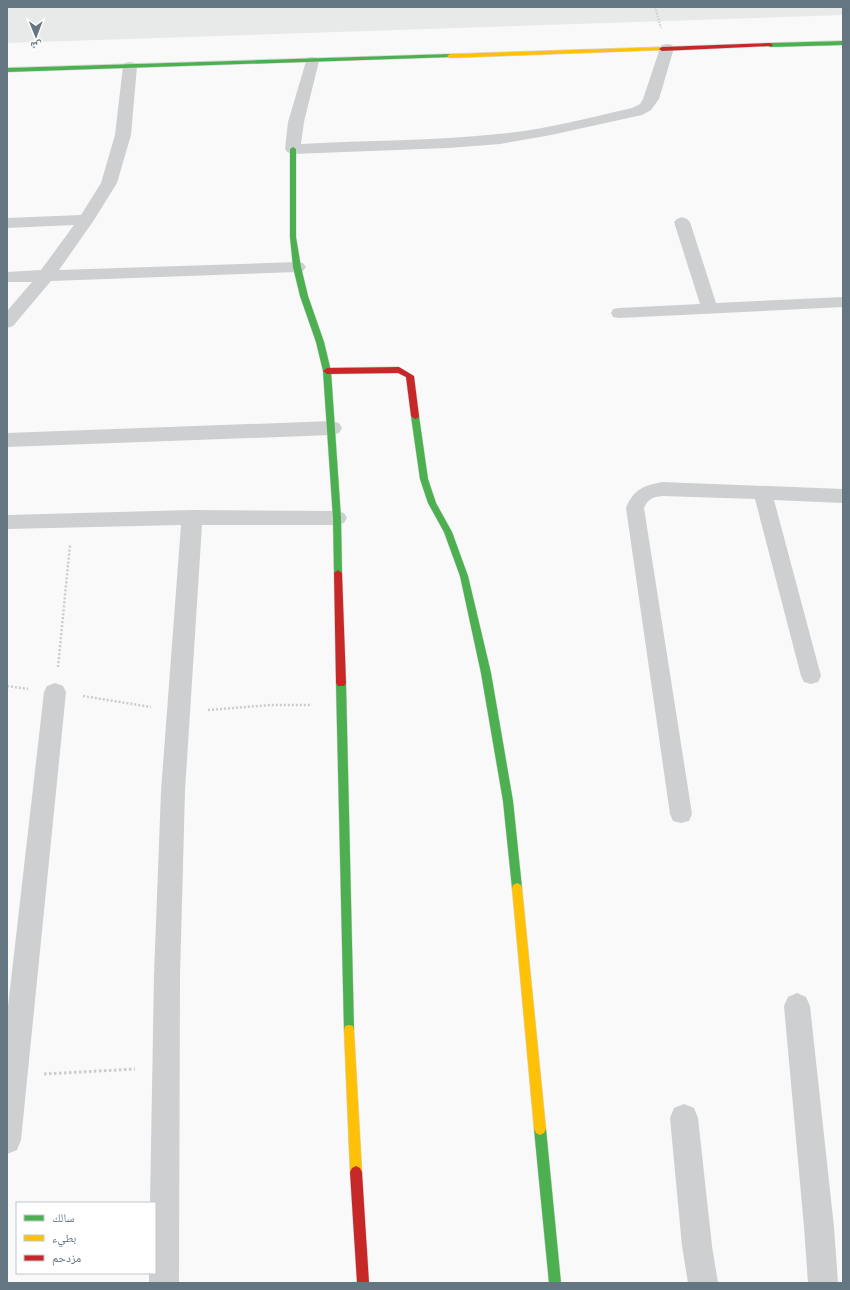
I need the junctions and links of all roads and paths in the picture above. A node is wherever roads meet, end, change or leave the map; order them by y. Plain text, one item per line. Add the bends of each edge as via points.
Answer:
1 (843, 43) edge
2 (667, 48) junction
3 (312, 60) junction
4 (130, 66) junction
5 (7, 70) edge
6 (293, 149) junction
7 (86, 220) junction
8 (682, 222) dead end
9 (7, 224) edge
10 (296, 267) junction
11 (46, 276) junction
12 (7, 277) edge
13 (842, 307) edge
14 (710, 309) junction
15 (619, 313) dead end
16 (7, 322) edge
17 (327, 371) junction
18 (332, 428) junction
19 (7, 440) edge
20 (763, 493) junction
21 (843, 496) edge
22 (192, 516) junction
23 (72, 518) junction
24 (337, 518) junction
25 (7, 522) edge
26 (811, 676) dead end
27 (55, 692) junction
28 (341, 706) junction
29 (178, 712) junction
30 (681, 814) dead end
31 (797, 1006) dead end
32 (166, 1066) junction
33 (10, 1078) edge
34 (684, 1118) dead end
35 (7, 1140) edge
36 (164, 1283) edge
37 (363, 1283) edge
38 (555, 1283) edge
39 (703, 1283) edge
40 (823, 1283) edge

1 - 2 street
2 - 3 street
2 - 6 street via 651,99 646,107 637,112 499,139
3 - 4 street
3 - 6 street via 296,122
4 - 5 street
4 - 7 street via 122,135 114,166 109,183
6 - 10 street via 293,237
7 - 9 street
7 - 11 street
8 - 14 lane
10 - 11 street
10 - 17 street
11 - 12 street
11 - 16 street
13 - 14 lane
14 - 15 lane
17 - 18 street
17 - 38 street via 399,370 410,376 424,479 432,503 448,532 464,576 472,608 508,800
18 - 19 street
18 - 24 street
20 - 21 lane
20 - 26 lane
20 - 30 lane via 662,489 648,491 638,498 635,508
22 - 23 street
22 - 24 street
22 - 29 street
23 - 25 street
23 - 27 path
24 - 28 street
27 - 29 path
27 - 33 street
28 - 29 path via 271,705
28 - 37 street via 350,1064
29 - 32 street via 173,792
31 - 40 street
32 - 33 path
32 - 36 street
33 - 35 street
34 - 39 street

